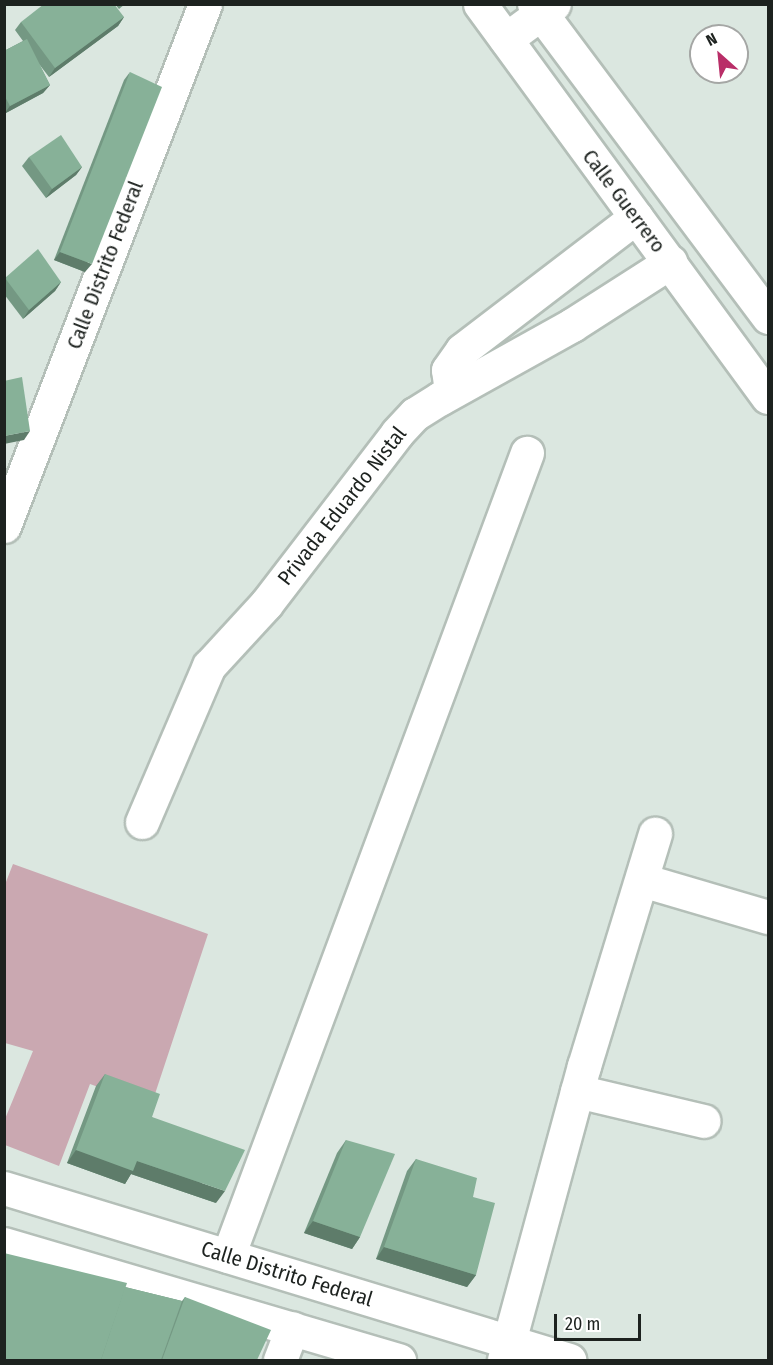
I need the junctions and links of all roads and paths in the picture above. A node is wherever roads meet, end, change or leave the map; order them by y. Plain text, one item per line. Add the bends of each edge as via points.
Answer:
1 (480, 4) edge
2 (543, 8) edge
3 (197, 9) edge
4 (506, 39) junction
5 (636, 217) junction
6 (669, 262) junction
7 (768, 316) edge
8 (451, 392) junction
9 (768, 397) edge
10 (527, 453) dead end
11 (4, 526) edge
12 (142, 822) dead end
13 (656, 834) dead end
14 (642, 880) junction
15 (768, 917) edge
16 (578, 1091) junction
17 (704, 1121) dead end
18 (4, 1188) edge
19 (4, 1245) edge
20 (228, 1256) junction
21 (292, 1329) junction
22 (506, 1351) edge
23 (280, 1360) edge
24 (399, 1360) edge
25 (569, 1360) edge

1 - 4 street, Calle Guerrero
2 - 4 street
2 - 7 street
3 - 11 street, Calle Distrito Federal
4 - 5 street, Calle Guerrero
5 - 6 street, Calle Guerrero
5 - 8 street via 462,350 448,370
6 - 8 street, Privada Eduardo Nistal via 572,324
6 - 9 street, Calle Guerrero
8 - 12 street, Privada Eduardo Nistal via 415,414 386,446 266,604 208,666
10 - 20 street
13 - 14 street
14 - 15 street
14 - 16 street
16 - 17 street
16 - 22 street
18 - 20 street, Calle Distrito Federal
19 - 21 street
20 - 22 street, Calle Distrito Federal
21 - 23 street
21 - 24 street
22 - 25 street, Calle Distrito Federal

